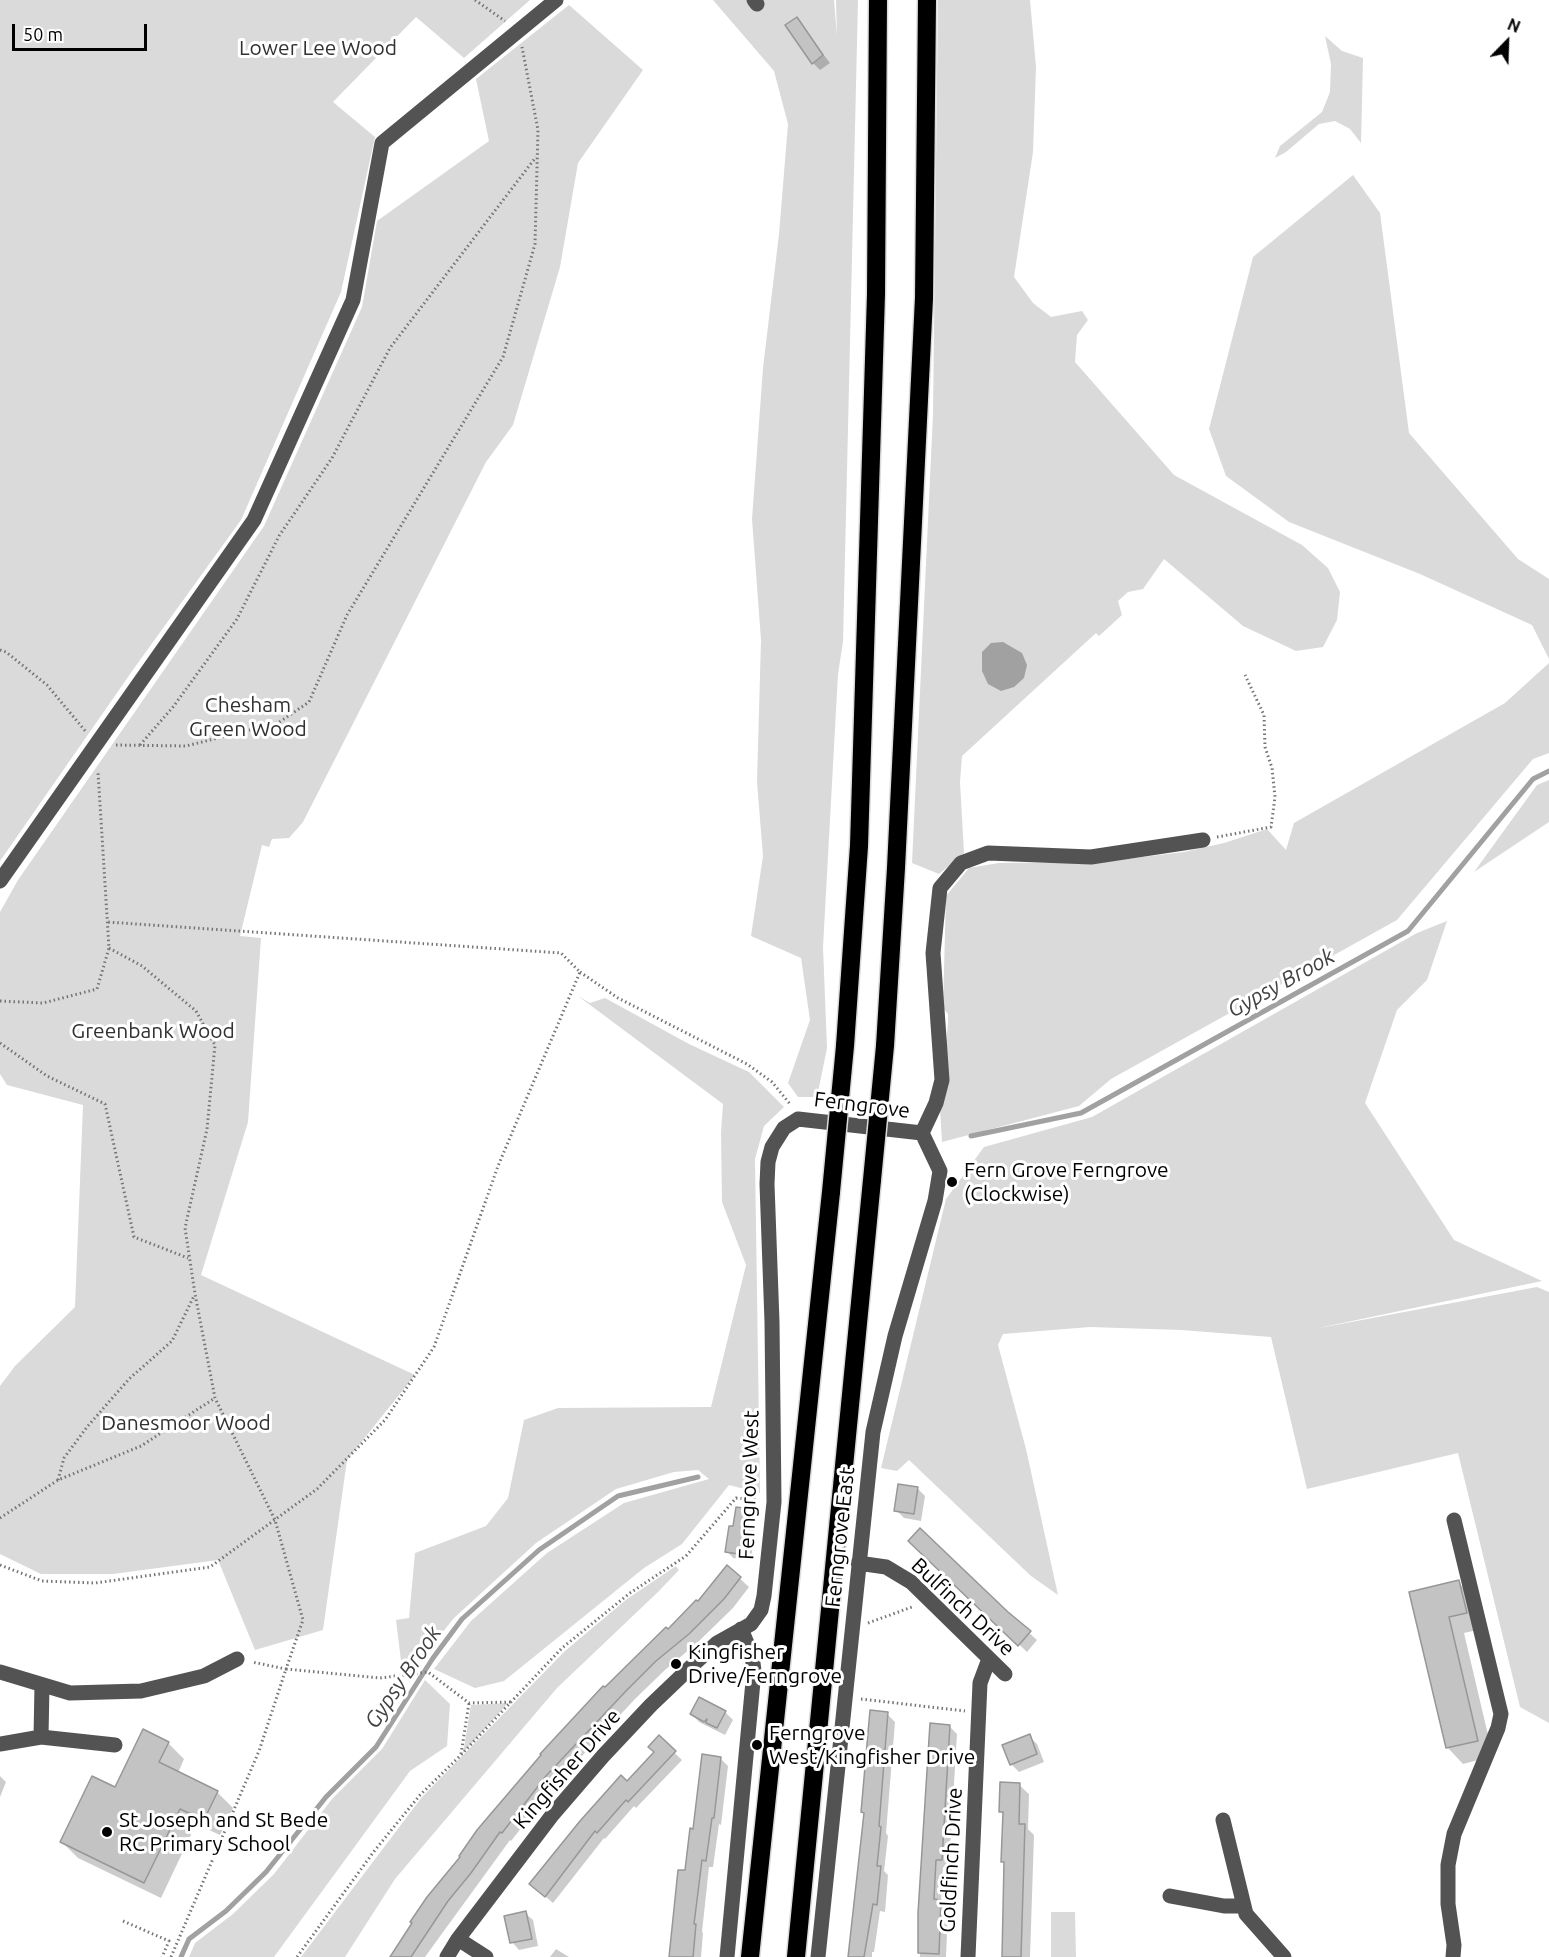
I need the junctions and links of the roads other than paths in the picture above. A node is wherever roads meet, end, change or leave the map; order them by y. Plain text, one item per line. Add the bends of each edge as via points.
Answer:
1 (556, 0) edge
2 (878, 0) edge
3 (927, 0) edge
4 (1203, 840) road end
5 (0, 881) edge
6 (798, 1119) joint
7 (922, 1134) junction
8 (1454, 1520) dead end
9 (858, 1563) junction
10 (741, 1629) junction
11 (237, 1659) road end
12 (989, 1659) junction
13 (0, 1672) edge
14 (1005, 1674) dead end
15 (42, 1685) junction
16 (41, 1737) junction
17 (0, 1744) edge
18 (115, 1745) dead end
19 (1223, 1820) dead end
20 (1170, 1896) dead end
21 (1243, 1906) junction
22 (458, 1939) junction
23 (447, 1957) edge
24 (486, 1957) edge
25 (727, 1957) edge
26 (750, 1957) edge
27 (796, 1957) edge
28 (818, 1957) edge
29 (968, 1957) edge
30 (1284, 1957) edge
31 (1453, 1957) edge

1 - 5 street via 382,142 353,300 254,520
2 - 26 highway, bridge via 876,294 859,834 831,1192
3 - 27 highway, bridge via 923,310 897,868 885,1046
4 - 7 street via 1092,857 988,853 961,863 940,888 933,953 942,1080
6 - 7 street, Ferngrove
6 - 10 street, Ferngrove West via 784,1128 768,1162 774,1502 761,1610 752,1624
7 - 9 street, Ferngrove East via 940,1171 873,1432
8 - 31 street via 1502,1714 1454,1834 1448,1865
9 - 12 street, Bulfinch Drive via 886,1568 911,1582
9 - 28 street, Ferngrove East
10 - 22 street, Kingfisher Drive via 717,1643 695,1663 603,1756 553,1814
10 - 25 street via 754,1671
11 - 15 street via 204,1676 141,1691 70,1693
12 - 14 street, Bulfinch Drive
12 - 29 street, Goldfinch Drive via 980,1683
13 - 15 street
15 - 16 street
16 - 17 street
16 - 18 street
19 - 21 street
20 - 21 street
21 - 30 street via 1249,1919
22 - 23 street, Kingfisher Drive
22 - 24 street

